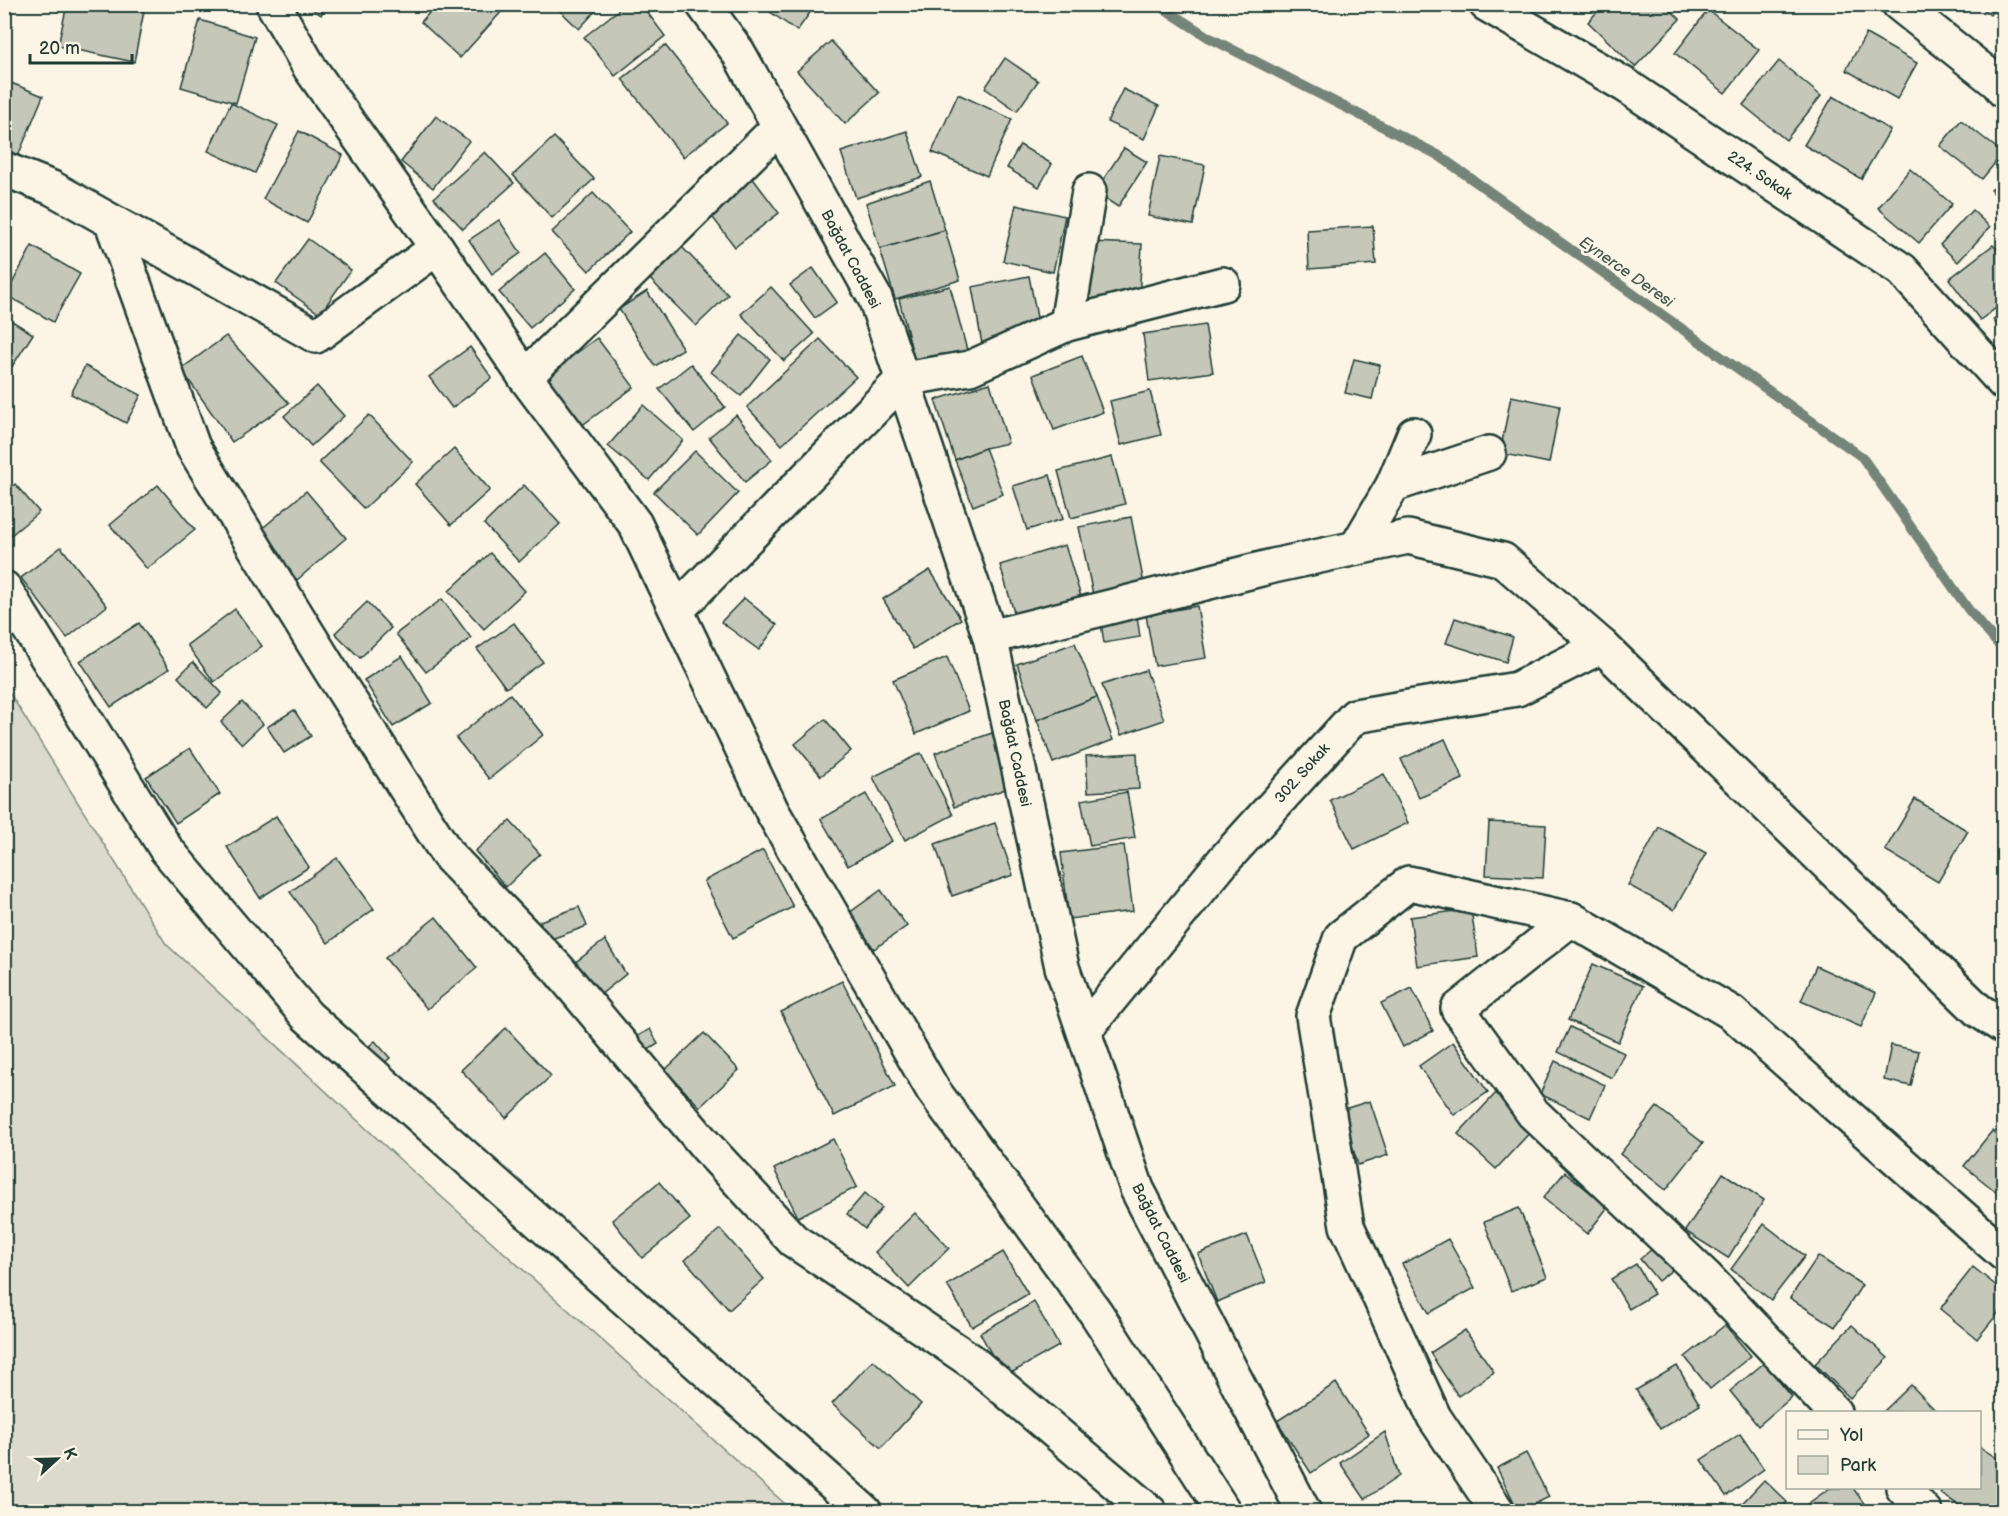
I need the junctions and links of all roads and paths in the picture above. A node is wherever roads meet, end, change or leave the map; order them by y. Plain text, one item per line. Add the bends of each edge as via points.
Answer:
1 (273, 4) edge
2 (703, 4) edge
3 (1486, 4) edge
4 (1899, 4) edge
5 (2004, 91) edge
6 (779, 127) junction
7 (4, 169) edge
8 (1089, 191) dead end
9 (112, 223) junction
10 (437, 248) junction
11 (1223, 284) dead end
12 (1067, 324) junction
13 (525, 377) junction
14 (903, 379) junction
15 (2004, 383) edge
16 (1414, 435) dead end
17 (1489, 453) dead end
18 (1393, 485) junction
19 (1356, 548) junction
20 (4, 588) edge
21 (677, 610) junction
22 (990, 637) junction
23 (1602, 646) junction
24 (1571, 919) junction
25 (1991, 1019) edge
26 (1084, 1031) junction
27 (2004, 1033) edge
28 (2004, 1254) edge
29 (1832, 1411) edge
30 (1904, 1489) edge
31 (865, 1512) edge
32 (1150, 1512) edge
33 (1224, 1512) edge
34 (1304, 1512) edge
35 (1498, 1512) edge
36 (1925, 1512) edge

1 - 10 street via 310,68
2 - 6 street, Bağdat Caddesi via 738,52
3 - 15 street, 224. Sokak via 1625,85 1902,270
4 - 5 street
6 - 13 street
6 - 14 street, Bağdat Caddesi via 875,298
7 - 9 street via 52,188
8 - 12 street
9 - 10 street via 315,336
9 - 32 street via 193,447 448,855 558,969 706,1146 793,1240 970,1360
10 - 13 street
11 - 12 street
12 - 14 street via 970,368
13 - 21 street via 635,524
14 - 21 street
14 - 22 street, Bağdat Caddesi
16 - 18 street
17 - 18 street
18 - 19 street
19 - 22 street
19 - 23 street via 1408,537 1503,560
20 - 31 street via 166,849 307,1016
21 - 33 street via 772,810 933,1090 1096,1312
22 - 26 street, Bağdat Caddesi via 1062,967
23 - 25 street
23 - 26 street, 302. Sokak via 1517,689 1355,716 1225,859
24 - 28 street via 1732,1013
24 - 29 street via 1458,1009 1533,1113 1707,1278
24 - 35 street via 1409,883 1341,937 1313,1016 1347,1226 1434,1417
25 - 27 street
26 - 34 street, Bağdat Caddesi via 1137,1188
30 - 36 street

